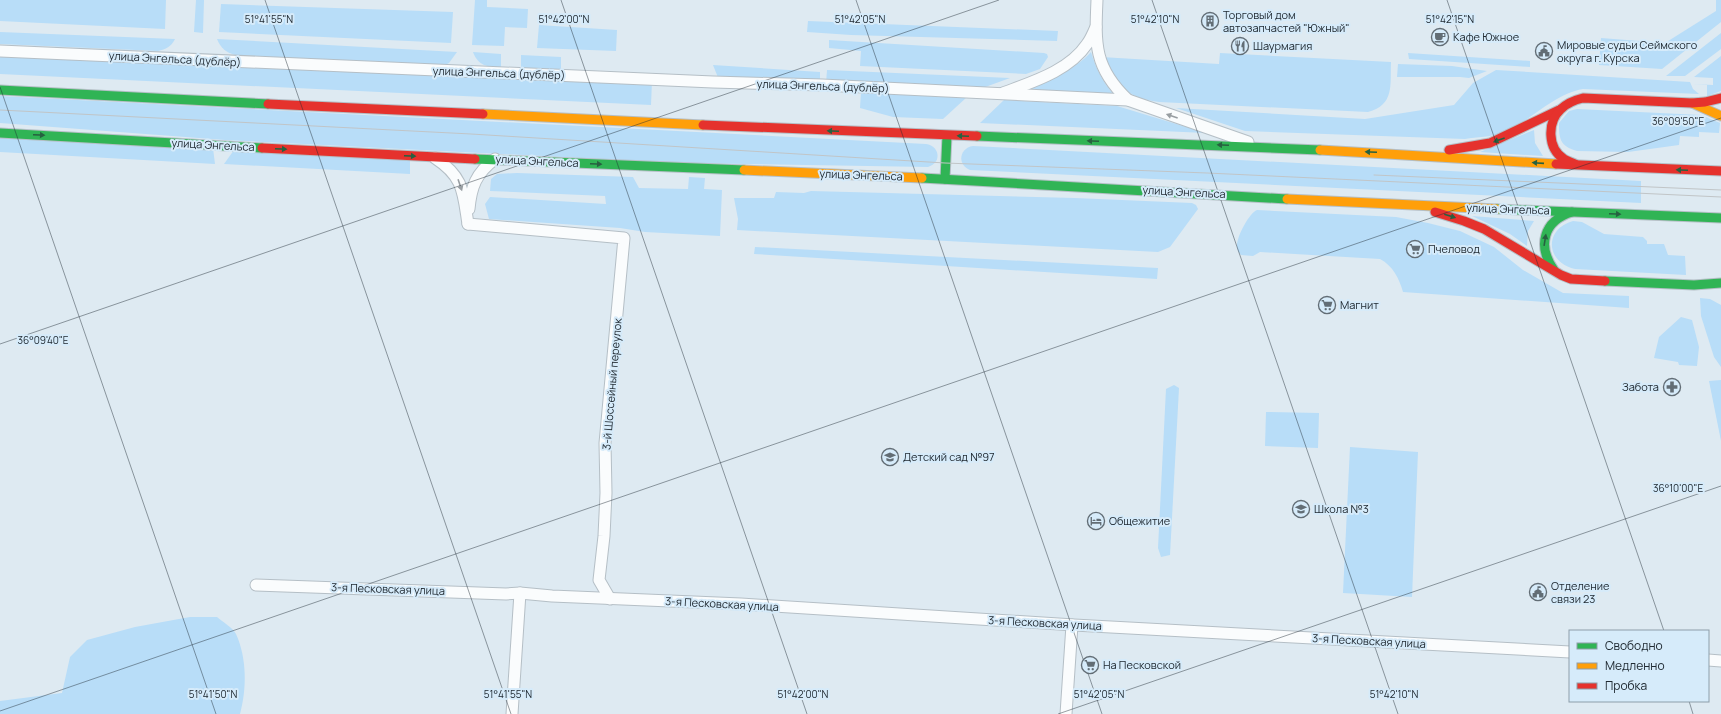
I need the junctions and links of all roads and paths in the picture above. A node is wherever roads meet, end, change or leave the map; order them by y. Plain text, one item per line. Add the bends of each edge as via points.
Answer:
1 (1097, 0) edge
2 (1096, 27) junction
3 (0, 51) edge
4 (0, 90) edge
5 (998, 94) junction
6 (1721, 98) edge
7 (1128, 100) junction
8 (1692, 103) junction
9 (1559, 110) junction
10 (1721, 116) edge
11 (0, 133) edge
12 (947, 136) junction
13 (1262, 147) junction
14 (1410, 154) junction
15 (434, 157) junction
16 (495, 159) junction
17 (1579, 165) junction
18 (1721, 171) edge
19 (945, 179) junction
20 (1412, 206) junction
21 (1576, 212) junction
22 (1721, 218) edge
23 (468, 224) junction
24 (1559, 274) junction
25 (1721, 283) edge
26 (1694, 285) junction
27 (1716, 292) dead end
28 (256, 585) dead end
29 (520, 593) junction
30 (610, 598) junction
31 (1072, 625) junction
32 (1569, 652) edge
33 (1709, 660) edge
34 (1721, 661) edge
35 (512, 714) edge
36 (1066, 714) edge

1 - 2 street
2 - 5 street via 1088,43 1072,60 1045,76
2 - 7 street via 1097,46 1103,69
3 - 5 street, улица Энгельса (дублёр)
12 -> 4 main road via 720,127
5 - 7 street, улица Энгельса (дублёр)
6 - 8 main road
13 -> 7 street
8 - 9 main road via 1583,98 1570,102
8 - 10 main road
9 -> 14 main road via 1490,143
9 - 17 main road via 1552,123 1553,143 1560,156
11 -> 15 main road, улица Энгельса
13 -> 12 main road
12 - 19 main road
14 -> 13 main road
17 -> 14 main road
15 - 16 main road, улица Энгельса
15 -> 23 street via 455,174 460,183
16 -> 19 main road, улица Энгельса
16 - 23 street via 484,167 477,177 472,190
18 -> 17 main road
19 - 20 main road, улица Энгельса
20 - 21 main road, улица Энгельса
20 -> 24 main road via 1490,232
21 -> 22 main road, улица Энгельса
24 -> 21 main road via 1545,257 1545,236 1556,219
23 - 30 street, 3-й Шоссейный переулок via 624,238 605,443 604,536 598,580
24 - 26 main road via 1571,279
25 - 26 main road
26 - 27 main road
28 - 29 street, 3-я Песковская улица
29 - 30 street, 3-я Песковская улица
29 - 35 street
30 - 31 street, 3-я Песковская улица
31 - 32 street, 3-я Песковская улица
31 - 36 street
33 - 34 street

